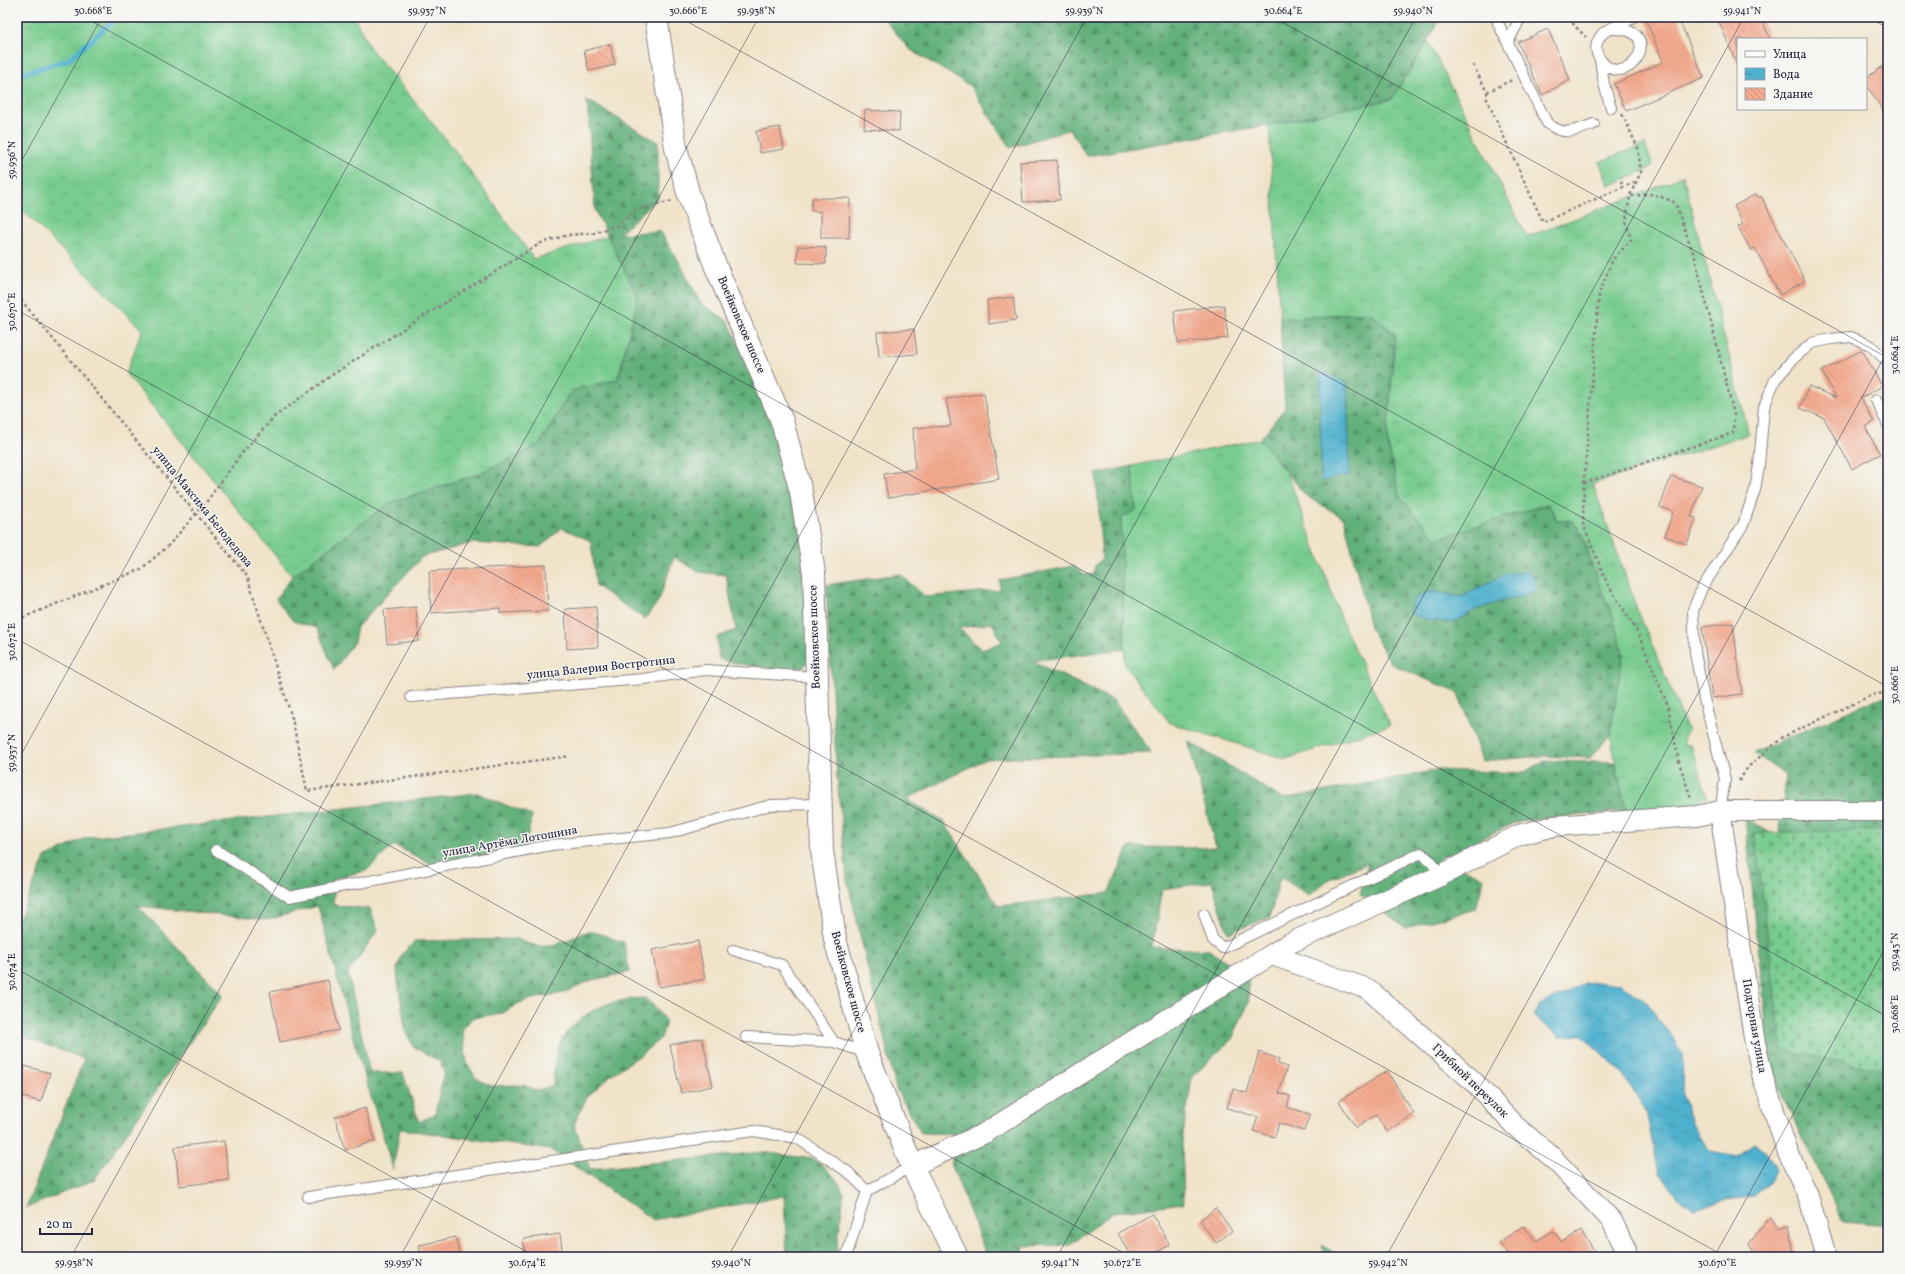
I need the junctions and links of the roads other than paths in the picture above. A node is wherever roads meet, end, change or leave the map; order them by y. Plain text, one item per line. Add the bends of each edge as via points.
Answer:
1 (656, 17) edge
2 (1521, 17) edge
3 (1634, 17) edge
4 (1498, 23) dead end
5 (1613, 28) junction
6 (1508, 42) junction
7 (1600, 60) junction
8 (1611, 108) road end
9 (1594, 124) dead end
10 (1888, 362) edge
11 (1876, 400) dead end
12 (1888, 425) edge
13 (817, 677) junction
14 (411, 697) dead end
15 (820, 804) junction
16 (1720, 811) junction
17 (1888, 811) edge
18 (216, 850) dead end
19 (1440, 876) junction
20 (1204, 914) dead end
21 (733, 950) dead end
22 (1272, 954) junction
23 (746, 1037) dead end
24 (834, 1042) junction
25 (867, 1053) junction
26 (912, 1166) junction
27 (867, 1191) junction
28 (308, 1198) dead end
29 (846, 1257) edge
30 (957, 1257) edge
31 (1624, 1257) edge
32 (1826, 1257) edge

1 - 13 street, Воейковское шоссе via 676,148 689,196 716,267 782,421 799,485 814,574
2 - 6 lane
3 - 5 lane
4 - 6 lane
5 - 7 lane via 1600,35 1596,46
5 - 7 lane via 1637,36 1640,52 1635,62 1620,70 1610,69
6 - 9 lane via 1546,122 1555,129 1568,132
7 - 8 lane
10 - 16 lane via 1870,345 1851,337 1812,343 1793,359 1775,380 1764,407 1755,490 1742,525 1702,588 1693,610 1695,653 1725,779
11 - 12 lane
13 - 14 lane, улица Валерия Востротина via 704,670 644,679
13 - 15 street, Воейковское шоссе
15 - 18 lane, улица Артёма Лотошина via 772,805 670,833 551,845 289,897
15 - 25 street, Воейковское шоссе via 822,851 835,939
16 - 17 street
16 - 19 street via 1697,816 1554,826 1519,835
16 - 32 street, Подгорная улица via 1754,1038 1763,1078 1788,1153 1808,1195
19 - 20 lane via 1432,862 1421,853 1223,948 1212,940
19 - 22 street via 1290,943
21 - 24 lane via 782,965
22 - 26 street via 985,1133
22 - 31 street, Грибной переулок via 1368,988 1473,1081 1514,1125 1552,1156 1612,1221 1626,1250
23 - 24 lane
24 - 25 lane
25 - 26 street, Воейковское шоссе
26 - 27 lane
26 - 30 street, Воейковское шоссе
27 - 28 lane via 848,1172 797,1138 753,1131
27 - 29 lane

